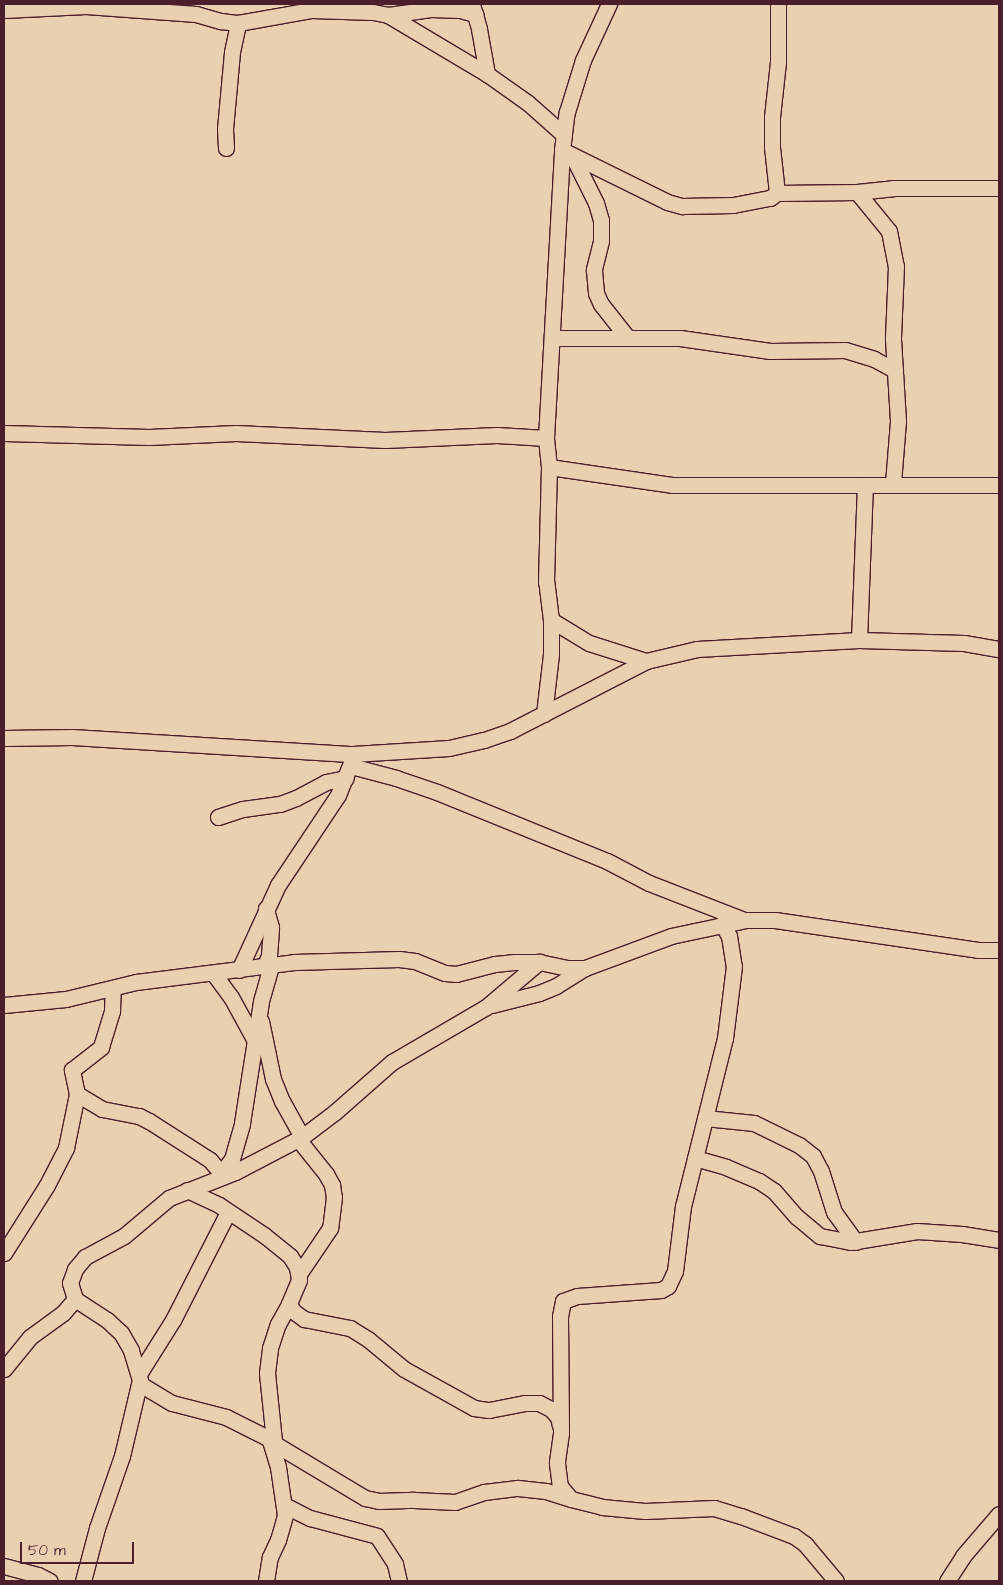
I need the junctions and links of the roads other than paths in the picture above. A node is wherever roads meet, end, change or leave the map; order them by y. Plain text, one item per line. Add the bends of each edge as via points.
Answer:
1 (609, 4) edge
2 (778, 4) edge
3 (473, 9) edge
4 (4, 10) edge
5 (388, 15) junction
6 (238, 23) junction
7 (487, 74) junction
8 (566, 146) junction
9 (226, 148) dead end
10 (999, 188) edge
11 (857, 192) junction
12 (777, 193) junction
13 (626, 336) junction
14 (552, 338) junction
15 (895, 370) junction
16 (4, 433) edge
17 (546, 438) junction
18 (549, 467) junction
19 (893, 483) junction
20 (865, 485) junction
21 (999, 485) edge
22 (551, 620) junction
23 (859, 640) junction
24 (999, 649) edge
25 (646, 661) junction
26 (544, 714) junction
27 (4, 738) edge
28 (350, 766) junction
29 (218, 817) dead end
30 (266, 909) junction
31 (746, 920) junction
32 (722, 924) junction
33 (999, 950) edge
34 (539, 962) junction
35 (267, 966) junction
36 (585, 968) junction
37 (239, 970) junction
38 (214, 974) junction
39 (113, 988) junction
40 (4, 1006) edge
41 (486, 1007) junction
42 (259, 1011) junction
43 (254, 1039) junction
44 (77, 1094) junction
45 (705, 1118) junction
46 (300, 1138) junction
47 (696, 1158) junction
48 (221, 1175) junction
49 (187, 1190) junction
50 (228, 1212) junction
51 (999, 1240) edge
52 (856, 1242) junction
53 (4, 1254) edge
54 (299, 1274) junction
55 (75, 1299) junction
56 (289, 1304) junction
57 (4, 1369) edge
58 (139, 1379) junction
59 (561, 1433) junction
60 (272, 1441) junction
61 (571, 1499) junction
62 (284, 1505) junction
63 (999, 1514) edge
64 (4, 1566) edge
65 (50, 1581) edge
66 (83, 1581) edge
67 (266, 1581) edge
68 (399, 1581) edge
69 (836, 1581) edge
70 (947, 1581) edge

1 - 8 street via 582,60 567,112
2 - 12 street via 778,62 772,137
3 - 5 street via 431,9
3 - 7 street
4 - 6 street via 86,6 196,14
5 - 6 street via 312,10
5 - 7 street
6 - 9 street via 232,52
7 - 8 street via 528,103
8 - 12 street via 667,202 682,206 733,205 770,198
8 - 13 street via 602,220 594,270 596,293
8 - 14 street
10 - 11 street via 893,188
11 - 12 street
11 - 15 street via 884,222 893,245 897,284
13 - 14 street
13 - 15 street via 680,338 770,351 845,350
14 - 17 street
15 - 19 street via 898,421
16 - 17 street via 149,437 236,433 385,440 497,435
17 - 18 street
18 - 20 street via 672,485
18 - 22 street via 546,582
19 - 20 street
19 - 21 street
20 - 23 street
22 - 25 street via 589,643
22 - 26 street via 551,654
23 - 24 street via 964,643
23 - 25 street via 697,649
25 - 26 street
26 - 28 street via 510,731 449,748
27 - 28 street via 72,737
28 - 29 street via 296,798
28 - 30 street via 338,796 282,879
28 - 31 street via 437,792 607,861 649,883
30 - 35 street via 271,928
30 - 37 street
31 - 32 street
31 - 33 street via 776,920 978,950
32 - 36 street via 671,936
32 - 45 street via 729,936 734,966 725,1038
34 - 35 street via 495,964 456,974 399,960 294,962
34 - 36 street
34 - 41 street
35 - 37 street
35 - 42 street
36 - 41 street via 539,993
37 - 38 street
38 - 39 street via 136,982
38 - 43 street
39 - 40 street via 66,1000
39 - 44 street via 112,1011 101,1047 72,1070
41 - 46 street via 392,1062 336,1112
42 - 43 street
42 - 46 street via 273,1078
43 - 48 street via 247,1099 239,1132 232,1159
44 - 48 street via 102,1109 149,1120 210,1160
44 - 53 street via 66,1148
45 - 47 street
45 - 52 street via 754,1123 799,1145 813,1156 834,1212
46 - 48 street
46 - 54 street via 326,1174 334,1197 330,1228
47 - 52 street via 759,1181 774,1191 797,1217 820,1236
47 - 59 street via 683,1206 675,1270 668,1286 649,1292 577,1296 563,1301 560,1316
48 - 49 street
49 - 50 street
49 - 55 street via 169,1198 124,1236 84,1257 70,1283
50 - 54 street via 290,1256
50 - 58 street
51 - 52 street via 917,1231
54 - 56 street via 297,1289
55 - 57 street via 63,1313 30,1337
55 - 58 street via 121,1333 131,1350
56 - 59 street via 304,1319 350,1328 404,1369 474,1408 489,1410 539,1403 558,1417
56 - 60 street via 270,1348 267,1372
58 - 60 street via 172,1403 226,1417
58 - 66 street via 122,1456
59 - 61 street via 557,1463 560,1486
60 - 61 street via 365,1498 380,1501 455,1502 484,1492 518,1488 546,1491
60 - 62 street
61 - 69 street via 625,1510 714,1508 741,1516 794,1536 805,1544
62 - 67 street via 284,1522 270,1557
62 - 68 street via 310,1518 376,1536 395,1564
63 - 70 street via 963,1556
64 - 65 street

